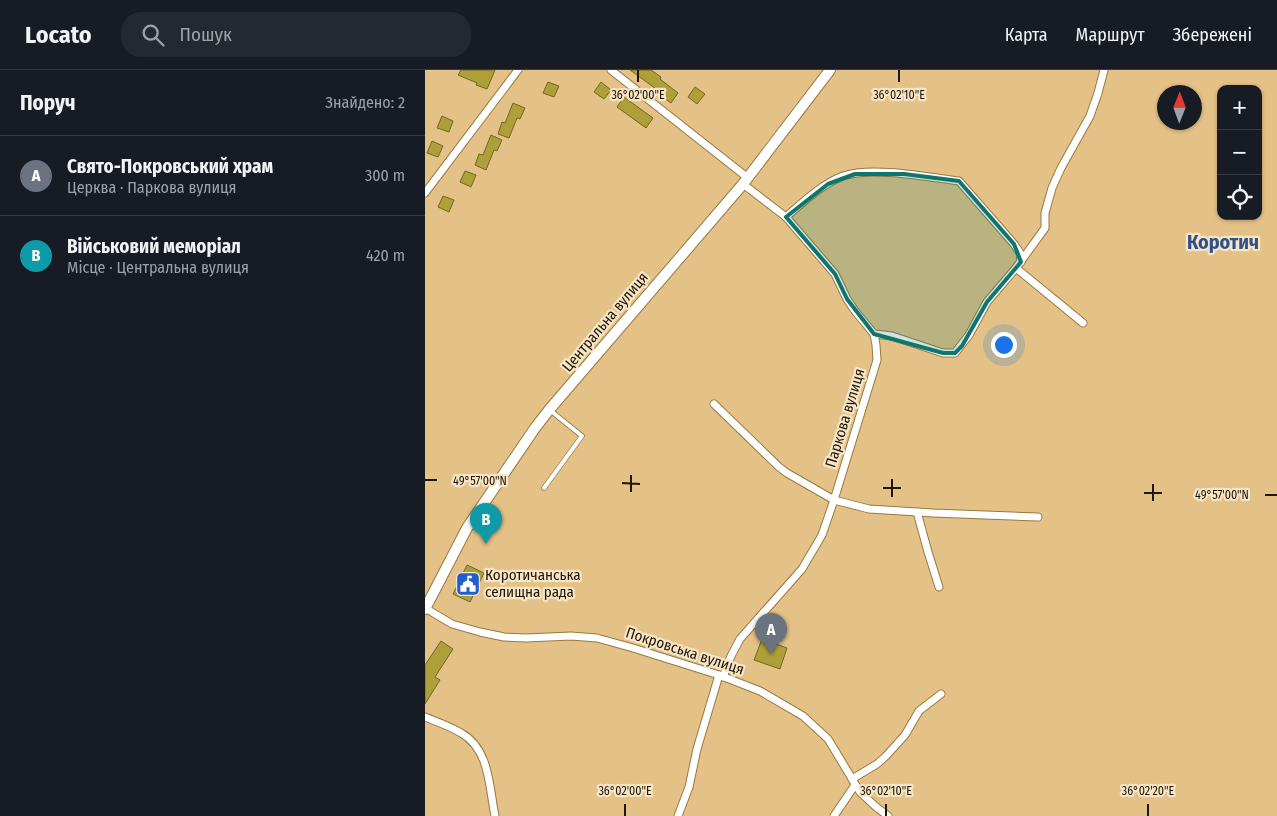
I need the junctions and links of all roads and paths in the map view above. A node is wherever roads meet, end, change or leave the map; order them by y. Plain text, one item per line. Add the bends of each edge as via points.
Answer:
1 (518, 70) edge
2 (611, 70) edge
3 (830, 70) edge
4 (1104, 70) edge
5 (745, 181) junction
6 (425, 193) edge
7 (786, 217) junction
8 (1018, 265) junction
9 (1083, 323) dead end
10 (874, 334) junction
11 (714, 404) dead end
12 (549, 410) junction
13 (543, 488) dead end
14 (835, 500) junction
15 (917, 512) junction
16 (1038, 517) dead end
17 (939, 587) dead end
18 (425, 608) edge
19 (721, 676) junction
20 (941, 694) dead end
21 (425, 717) edge
22 (853, 782) junction
23 (495, 816) edge
24 (678, 816) edge
25 (834, 816) edge
26 (888, 816) edge

1 - 6 street
2 - 5 street
3 - 5 street, Центральна вулиця
4 - 8 street via 1090,116 1052,188 1045,213 1045,228
5 - 7 street
5 - 12 street, Центральна вулиця
7 - 8 street via 828,184 844,176 866,172 959,181 1014,244 1019,253
7 - 10 street via 835,274 847,299
8 - 9 street
8 - 10 street via 987,302 955,353 943,353 892,336
10 - 14 street, Паркова вулиця via 877,360
11 - 14 street via 779,467
12 - 13 lane via 582,436
12 - 18 street, Центральна вулиця via 467,528
14 - 15 street via 869,509
14 - 19 street, Паркова вулиця via 822,535 802,569 740,639
15 - 16 street
15 - 17 street
18 - 19 street, Покровська вулиця via 451,624 480,632 504,637 597,638
19 - 22 street, Покровська вулиця via 760,692 803,716 828,739
19 - 24 street, Паркова вулиця
20 - 22 street via 919,710 905,735 886,756
21 - 23 street via 460,732 480,751
22 - 25 street
22 - 26 street, Покровська вулиця

